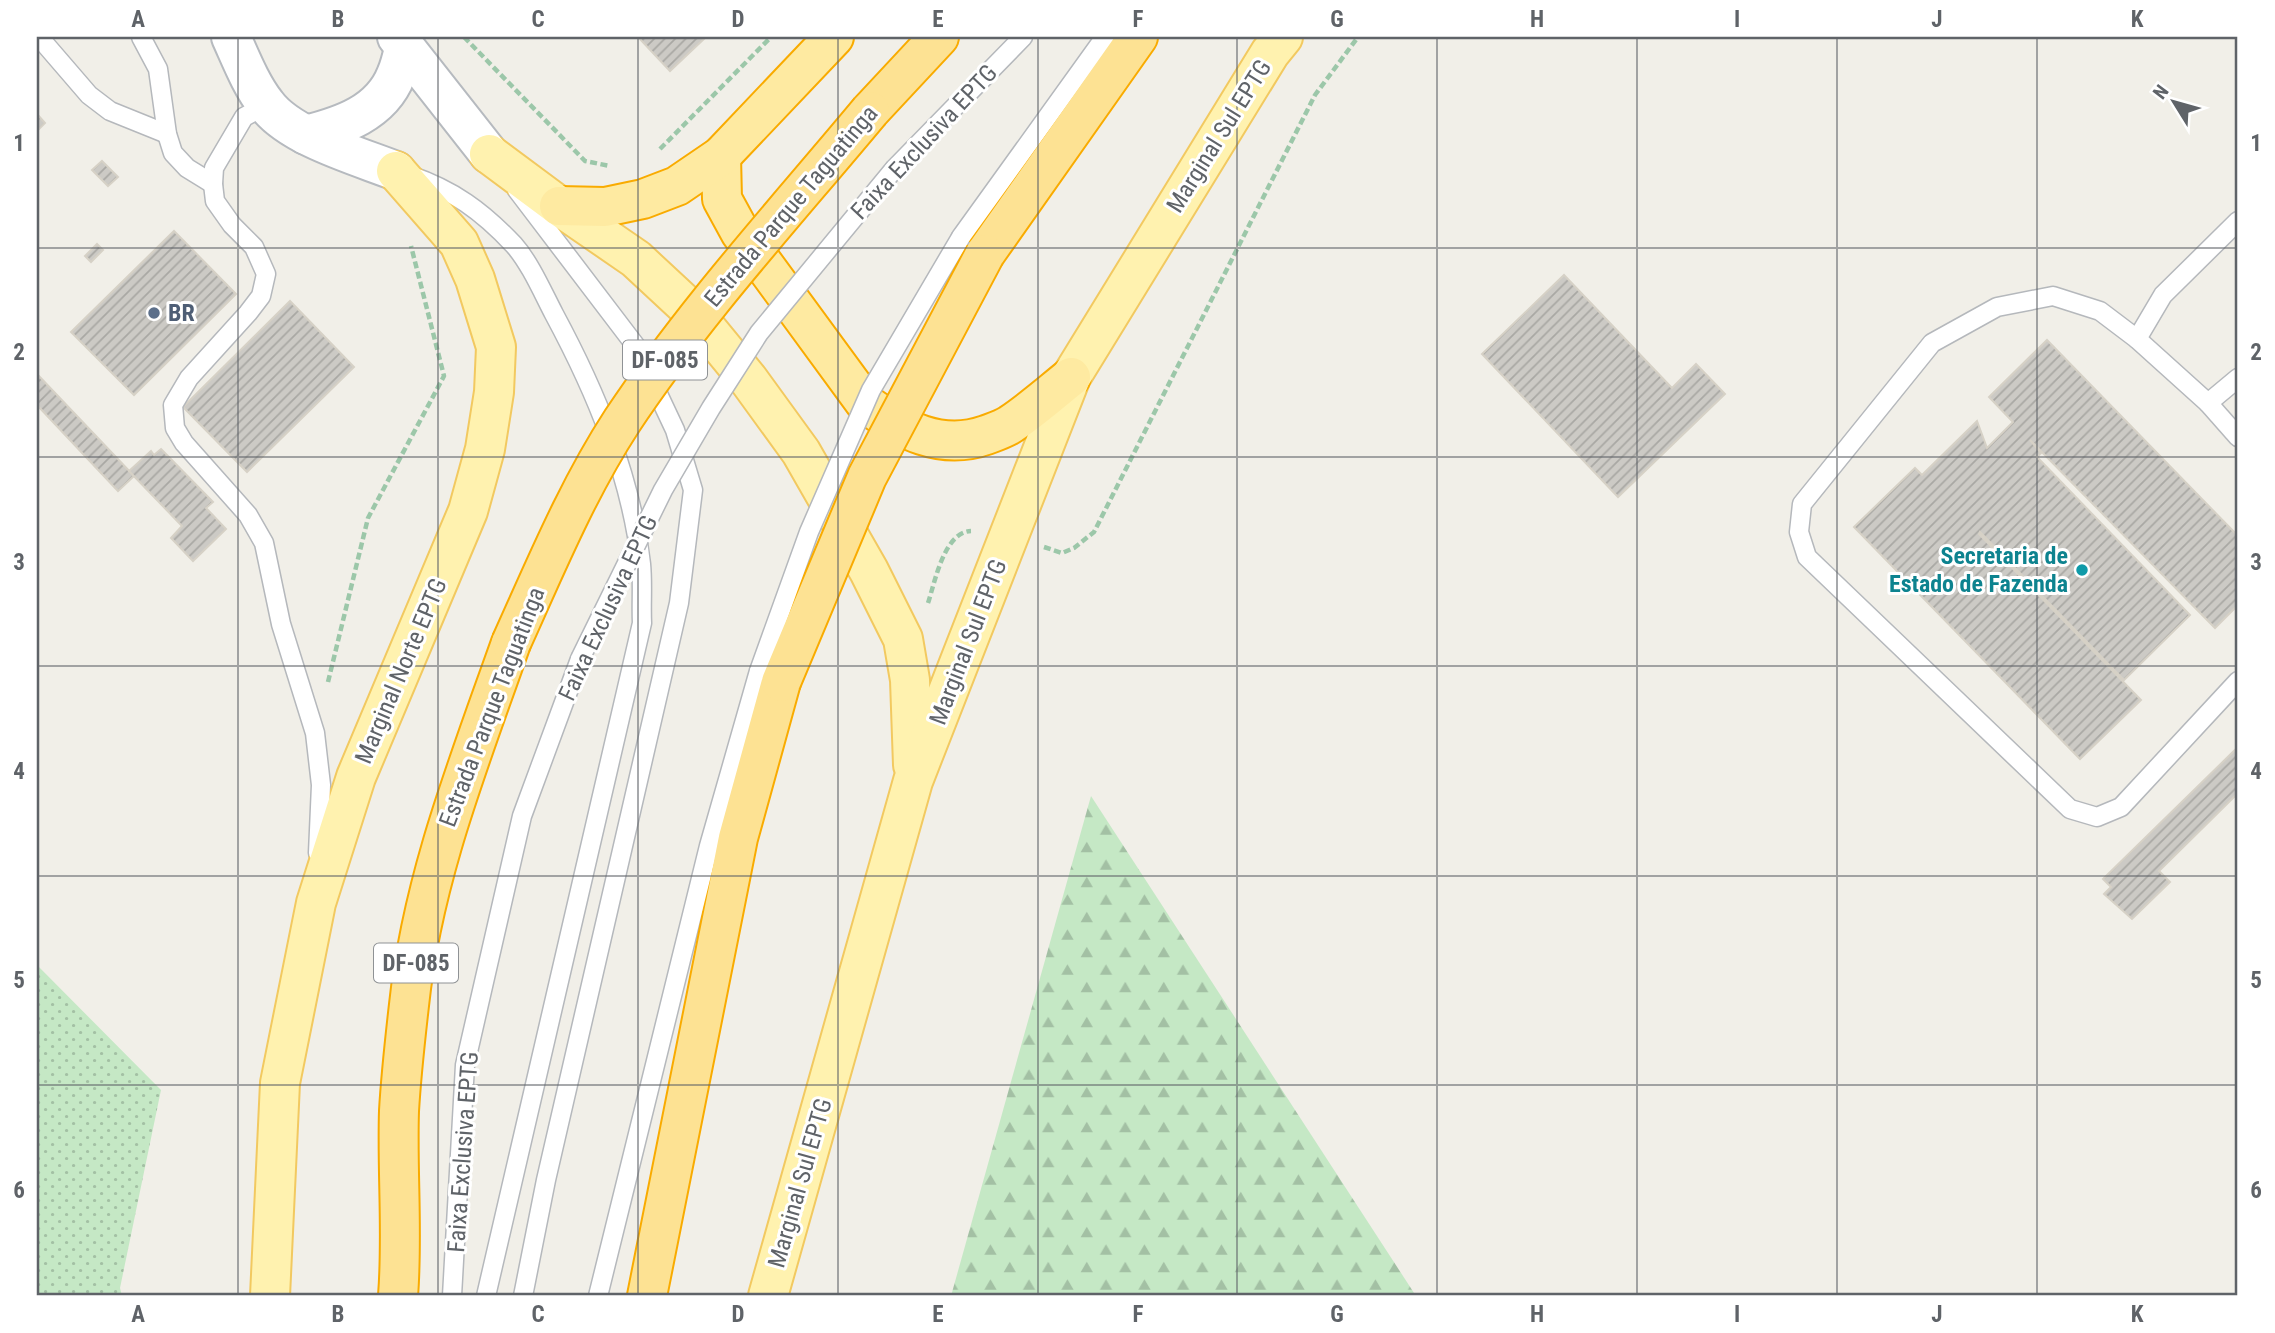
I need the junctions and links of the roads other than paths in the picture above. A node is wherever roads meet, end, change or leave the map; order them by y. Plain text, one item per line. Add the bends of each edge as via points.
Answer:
1 (39, 37) edge
2 (141, 37) edge
3 (834, 37) edge
4 (939, 37) edge
5 (1023, 37) edge
6 (1105, 37) edge
7 (1138, 37) edge
8 (1283, 37) edge
9 (401, 42) edge
10 (243, 46) edge
11 (266, 104) junction
12 (167, 134) junction
13 (306, 135) junction
14 (489, 154) junction
15 (721, 156) junction
16 (396, 171) junction
17 (213, 184) junction
18 (559, 206) junction
19 (2238, 221) edge
20 (973, 245) junction
21 (2137, 339) junction
22 (1071, 377) junction
23 (2238, 378) edge
24 (2208, 403) junction
25 (2238, 437) edge
26 (770, 677) junction
27 (2238, 681) edge
28 (914, 781) junction
29 (316, 902) junction
30 (270, 1296) edge
31 (398, 1296) edge
32 (452, 1296) edge
33 (486, 1296) edge
34 (523, 1296) edge
35 (598, 1296) edge
36 (647, 1296) edge
37 (768, 1296) edge

1 - 12 lane via 89,95 110,111
2 - 12 lane via 158,69
3 - 15 highway
4 - 31 highway, Estrada Parque Taguatinga / DF-085, bridge via 870,111 673,348 621,423 561,533 511,643 446,827 409,1002 399,1111
5 - 32 lane, Faixa Exclusiva EPTG, bridge via 895,168 759,332 663,490 580,659 522,816 465,1065
6 - 20 lane
7 - 20 highway
8 - 22 main road, Marginal Sul EPTG
9 - 13 main road via 396,76 367,112 341,126
9 - 14 main road
10 - 11 main road, Marginal Norte EPTG
11 - 13 main road, Marginal Norte EPTG via 283,122
11 - 17 lane via 244,117 214,168
12 - 17 lane via 173,153
13 - 16 main road, Marginal Norte EPTG
14 - 18 main road
14 - 34 lane via 635,345 675,430 693,490 679,603
15 - 18 highway via 677,186 643,199 604,207
15 - 22 highway via 722,199 740,232 866,404 883,416 915,434 944,441 971,440 1008,426
16 - 29 main road, Marginal Norte EPTG via 459,243 470,267 496,347 494,392 468,510 356,777
16 - 33 lane via 438,185 475,208 516,247 582,367 627,485 641,565 642,623
17 - 29 lane via 215,201 254,247 266,274 261,296 178,393 173,405 175,428 248,514 264,543 281,624 315,733 321,785
18 - 28 main road via 636,258 693,312 801,452 903,639 910,680
19 - 21 lane via 2163,295
20 - 26 highway, bridge
21 - 24 lane
21 - 27 lane via 2100,311 2053,296 1997,307 1932,343 1802,504 1798,533 1807,557 2070,809 2097,817 2121,807
22 - 28 main road, Marginal Sul EPTG
23 - 24 lane
24 - 25 lane
26 - 35 lane via 709,846
26 - 36 highway
28 - 37 main road, Marginal Sul EPTG
29 - 30 main road, Marginal Norte EPTG via 280,1083

